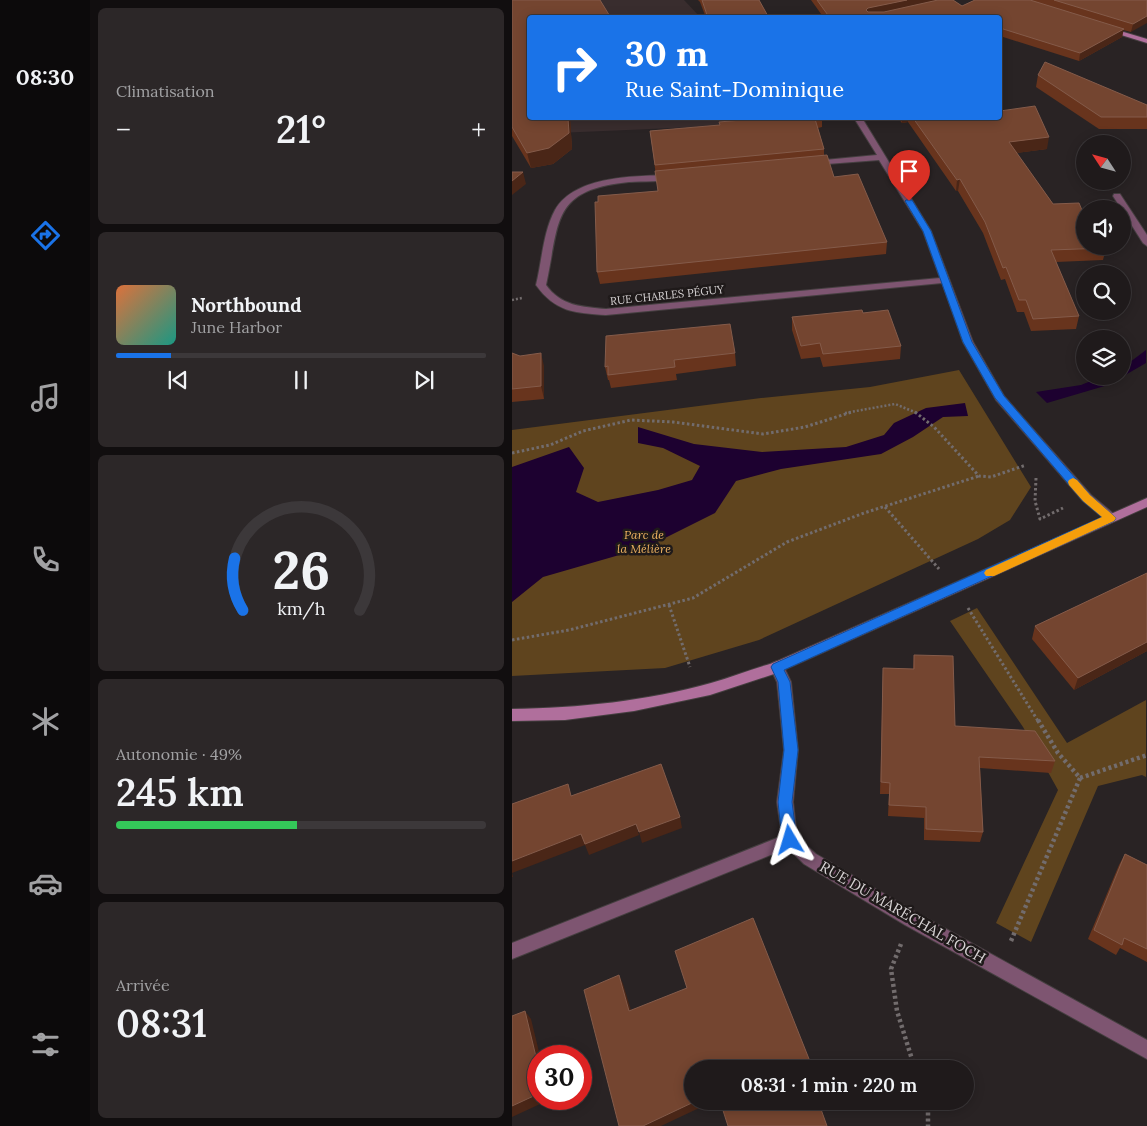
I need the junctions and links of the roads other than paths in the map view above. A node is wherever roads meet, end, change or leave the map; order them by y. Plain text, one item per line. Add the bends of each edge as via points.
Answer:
1 (1101, 27) edge
2 (1146, 41) edge
3 (859, 120) edge
4 (882, 157) junction
5 (803, 164) edge
6 (685, 175) edge
7 (1117, 196) dead end
8 (1146, 243) edge
9 (945, 280) junction
10 (1146, 502) edge
11 (1110, 518) junction
12 (777, 667) junction
13 (512, 715) edge
14 (790, 840) junction
15 (512, 951) edge
16 (1146, 1050) edge

1 - 2 street
3 - 4 street
4 - 5 street
4 - 9 street via 927,231
6 - 9 street, RUE CHARLES PÉGUY via 600,184 568,198 560,209 541,285 550,299 567,308 606,312
7 - 8 street
9 - 11 street via 968,342 1000,398 1087,498
10 - 11 street
11 - 12 street
12 - 13 street via 696,692 634,705 565,714
12 - 14 street via 784,682 791,750 785,802
14 - 15 street
14 - 16 street, RUE DU MARÉCHAL FOCH via 810,859 911,919

